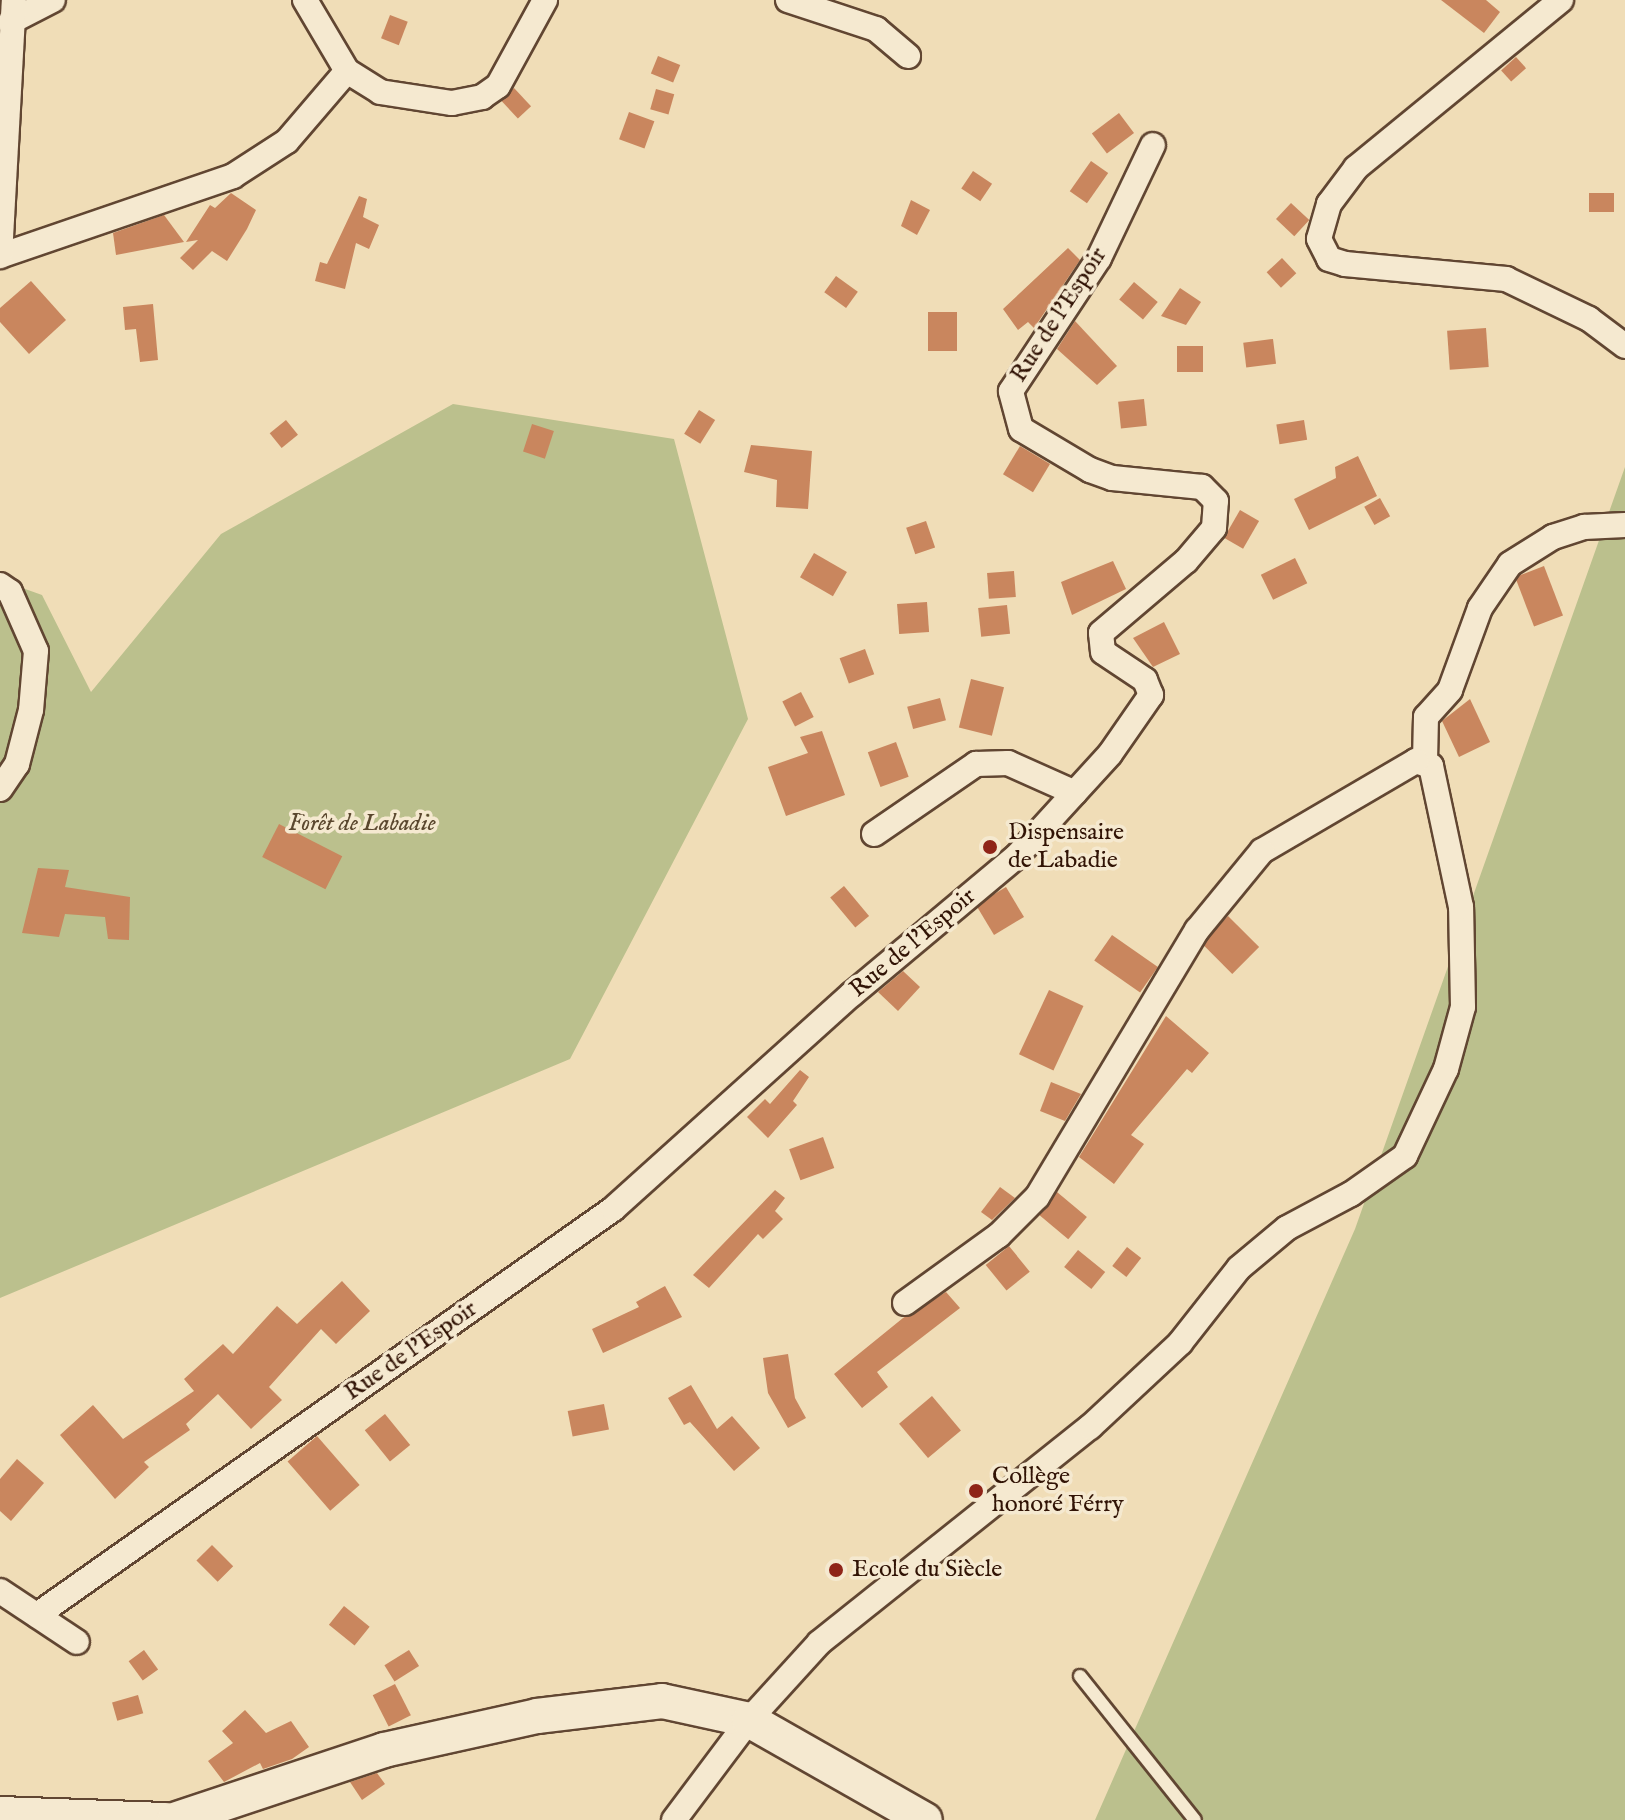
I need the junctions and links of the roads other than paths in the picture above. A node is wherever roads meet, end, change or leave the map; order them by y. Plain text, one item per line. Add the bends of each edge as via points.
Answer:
1 (53, 0) edge
2 (305, 0) edge
3 (545, 0) edge
4 (788, 0) edge
5 (1561, 0) edge
6 (12, 11) edge
7 (908, 56) dead end
8 (347, 71) junction
9 (1153, 145) dead end
10 (0, 256) edge
11 (1625, 346) edge
12 (1625, 525) edge
13 (0, 585) edge
14 (1425, 761) junction
15 (0, 789) edge
16 (1075, 793) junction
17 (874, 834) dead end
18 (905, 1303) dead end
19 (0, 1591) edge
20 (37, 1615) junction
21 (77, 1642) dead end
22 (1080, 1676) dead end
23 (749, 1720) junction
24 (0, 1814) edge
25 (165, 1820) edge
26 (174, 1820) edge
27 (674, 1820) edge
28 (925, 1820) edge
29 (1195, 1820) edge

1 - 6 street
2 - 8 street
3 - 8 street via 524,46 498,86 482,97 452,103 412,100 380,92
4 - 7 street via 876,29
5 - 11 street via 1356,168 1329,204 1319,239 1329,259 1345,264 1506,279 1589,319
6 - 10 street
8 - 10 street via 287,141 233,176
9 - 16 street, Rue de l'Espoir via 1093,269 1011,391 1021,429 1090,470 1112,478 1202,487 1216,501 1214,528 1186,561 1101,633 1103,652 1145,680 1151,695
12 - 14 street via 1584,527 1553,537 1510,564 1480,608 1450,690 1426,717
13 - 15 street via 10,592 36,651 31,710 17,764
14 - 18 street via 1416,761 1262,851 1197,930 1037,1197 999,1235
14 - 23 street via 1434,772 1461,907 1463,1007 1446,1069 1405,1156 1351,1194 1287,1228 1239,1268 1180,1343 1090,1427 819,1643
16 - 17 street via 1008,763 976,764
16 - 20 street, Rue de l'Espoir via 1016,857 852,994 613,1209
19 - 20 street
20 - 21 street
22 - 29 lane
23 - 26 street via 662,1701 537,1716 384,1750
23 - 27 street
23 - 28 street
24 - 25 street

